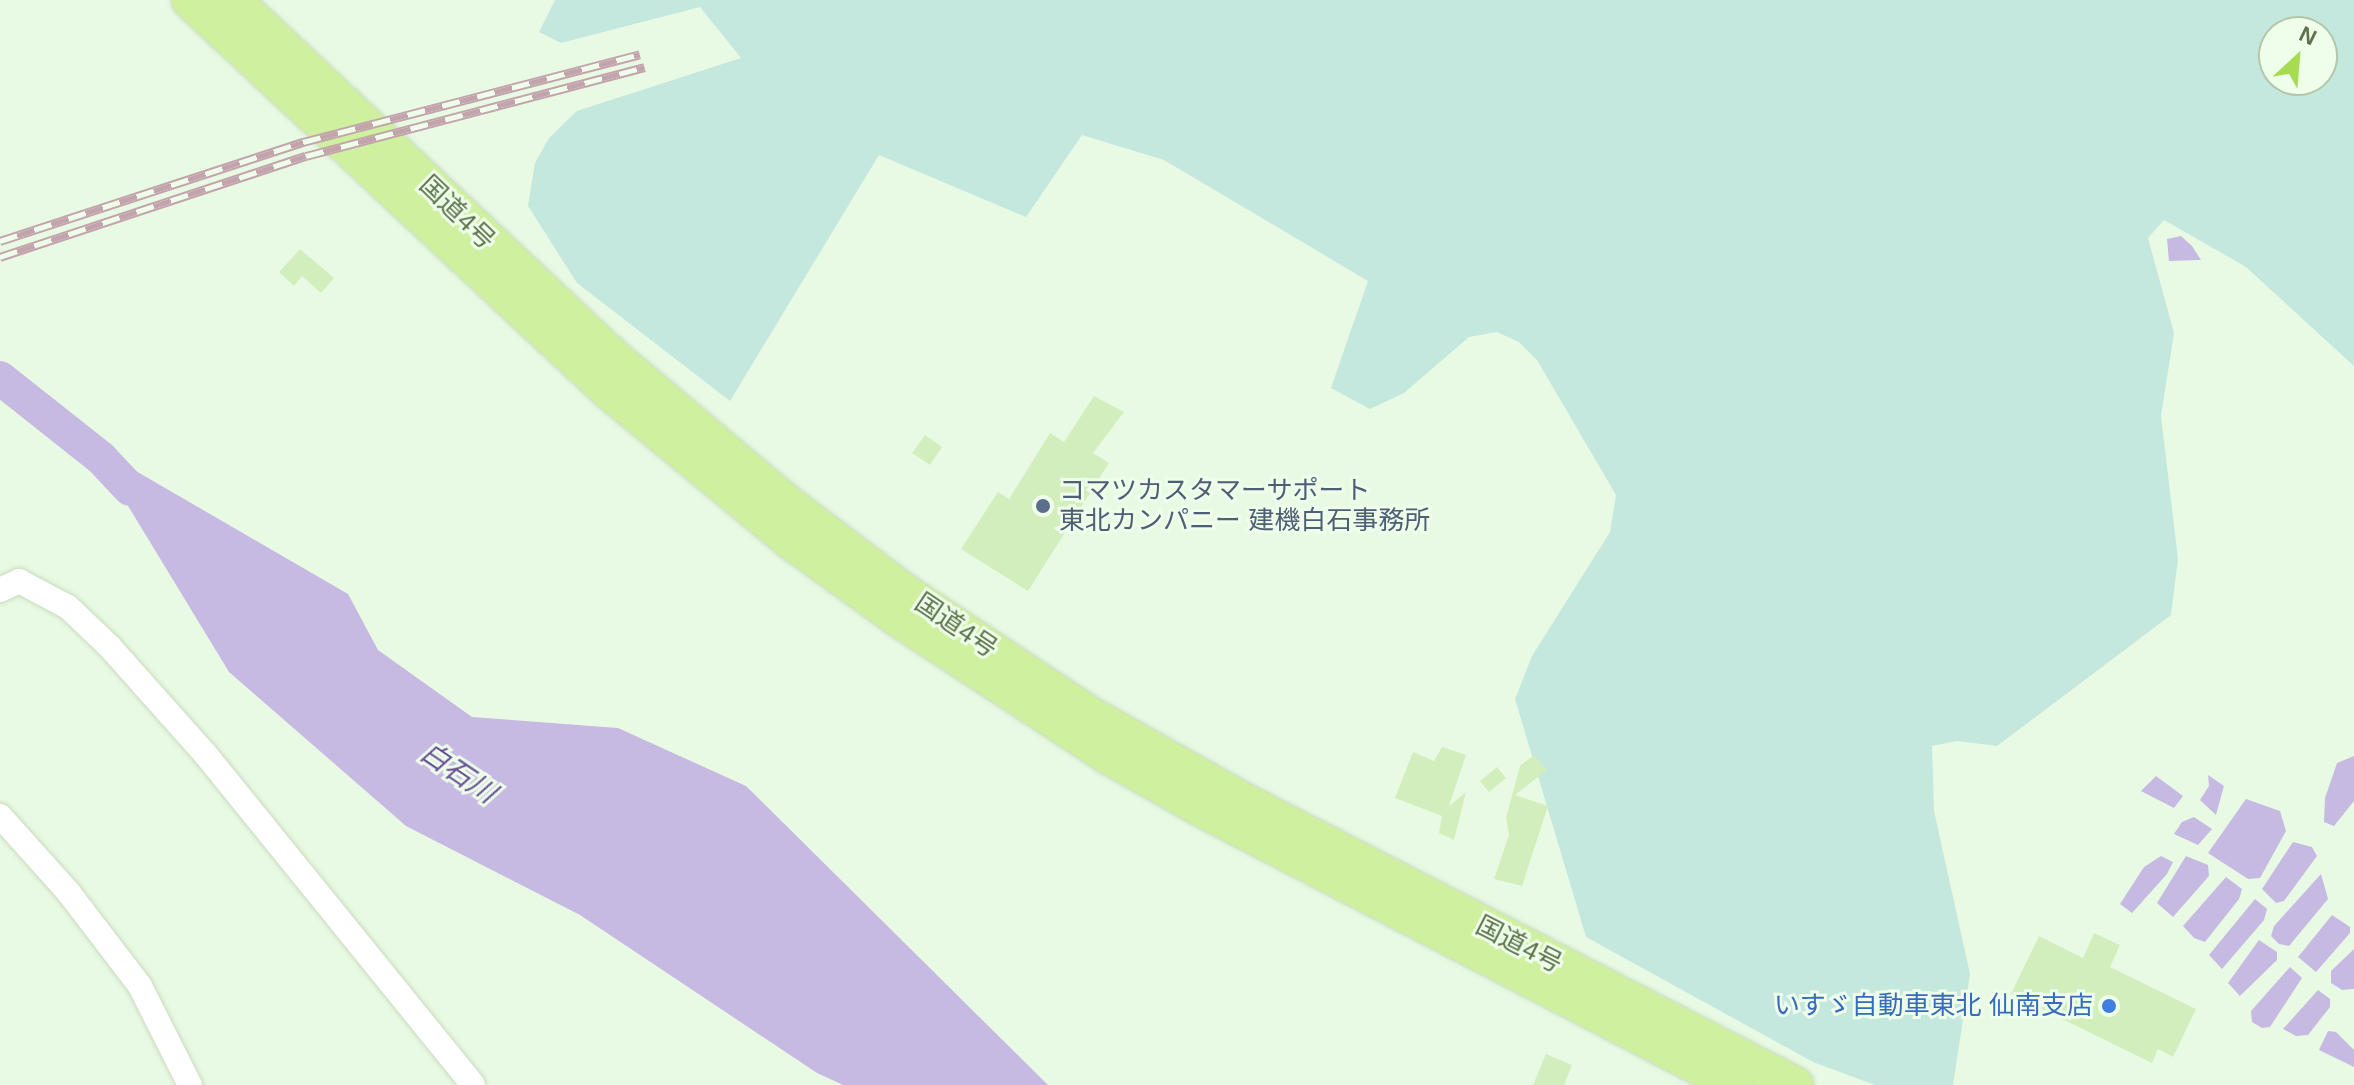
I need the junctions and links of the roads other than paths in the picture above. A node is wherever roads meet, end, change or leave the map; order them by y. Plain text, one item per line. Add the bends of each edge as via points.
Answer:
1 (190, 0) edge
2 (233, 0) edge
3 (0, 590) edge
4 (0, 816) edge
5 (190, 1085) edge
6 (473, 1085) edge
7 (1735, 1085) edge
8 (1795, 1085) edge

1 - 7 highway, 国道4号 via 608,390 791,541 898,618 1107,755 1201,808
2 - 8 highway, 国道4号 via 612,356 784,501 907,594 1088,714 1243,801
3 - 6 street via 19,581 68,607 109,646 206,755
4 - 5 street via 69,893 140,986

